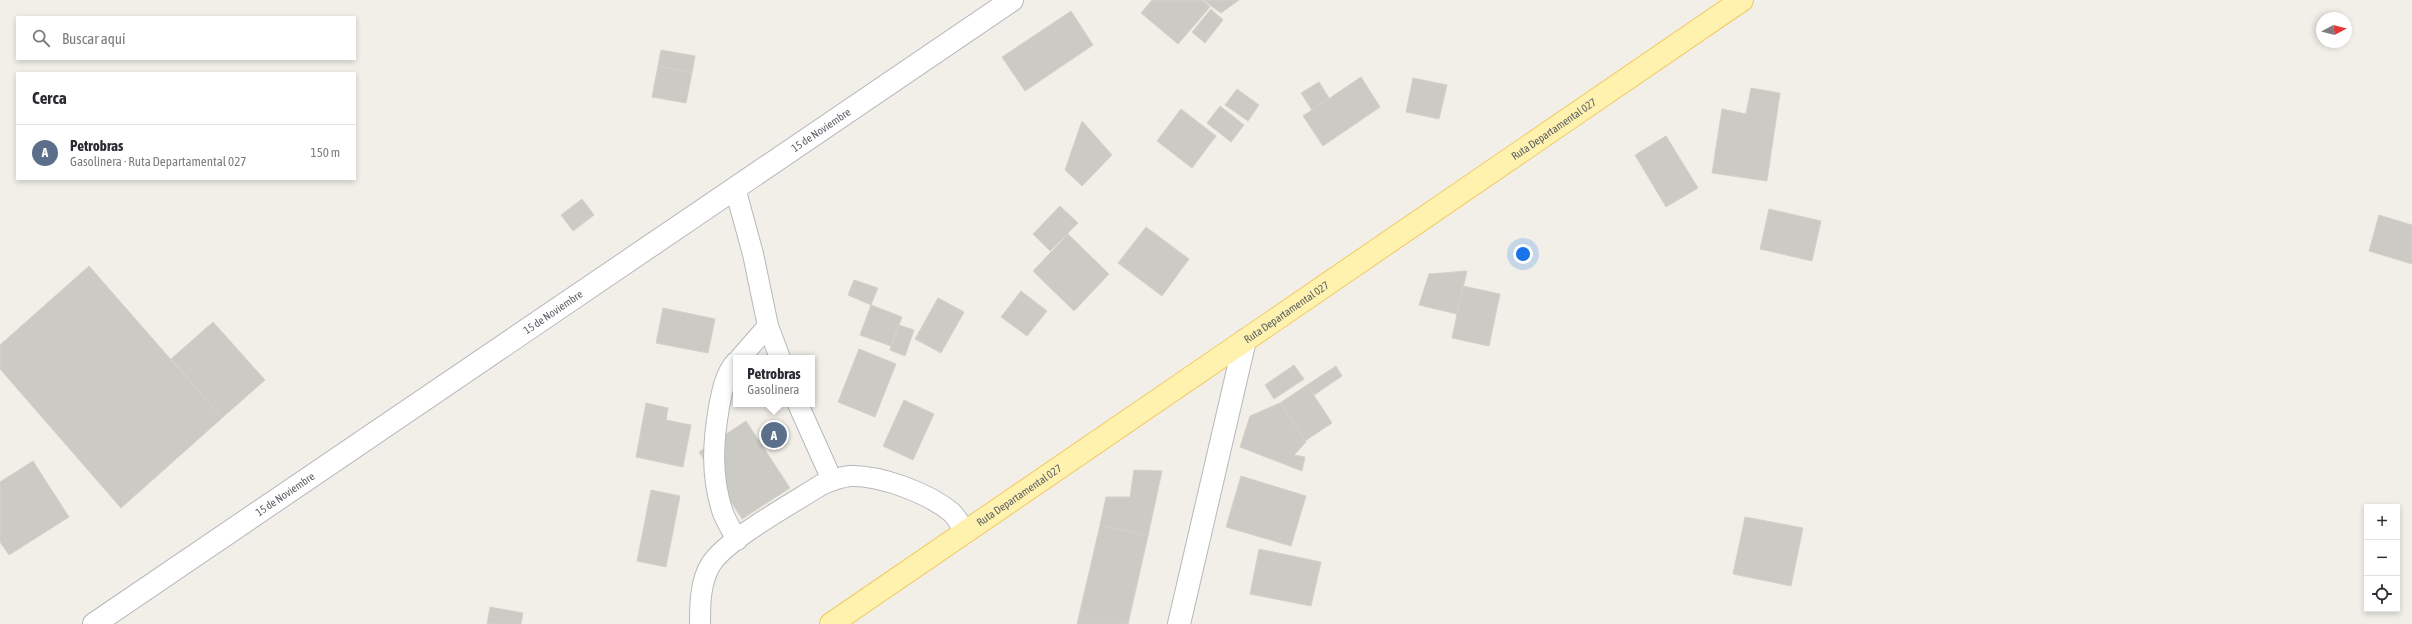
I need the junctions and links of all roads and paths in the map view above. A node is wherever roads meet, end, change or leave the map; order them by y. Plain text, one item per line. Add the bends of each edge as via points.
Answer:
1 (1012, 0) edge
2 (1742, 0) edge
3 (735, 188) junction
4 (768, 326) junction
5 (1245, 340) junction
6 (743, 355) edge
7 (779, 355) edge
8 (733, 367) edge
9 (799, 407) edge
10 (832, 480) junction
11 (965, 532) junction
12 (737, 540) junction
13 (94, 624) edge
14 (700, 624) edge
15 (831, 624) edge
16 (1179, 624) edge

1 - 3 street, 15 de Noviembre
2 - 5 main road, Ruta Departamental 027
3 - 4 lane via 753,254
3 - 13 street, 15 de Noviembre
4 - 6 lane
4 - 7 lane
5 - 11 main road, Ruta Departamental 027
5 - 16 street
8 - 12 lane via 725,382 721,399 714,438 713,469 722,511
9 - 10 lane
10 - 11 lane via 850,476 872,478 918,492 952,513
10 - 12 lane
11 - 15 main road, Ruta Departamental 027
12 - 14 lane via 726,547 711,565 703,582

